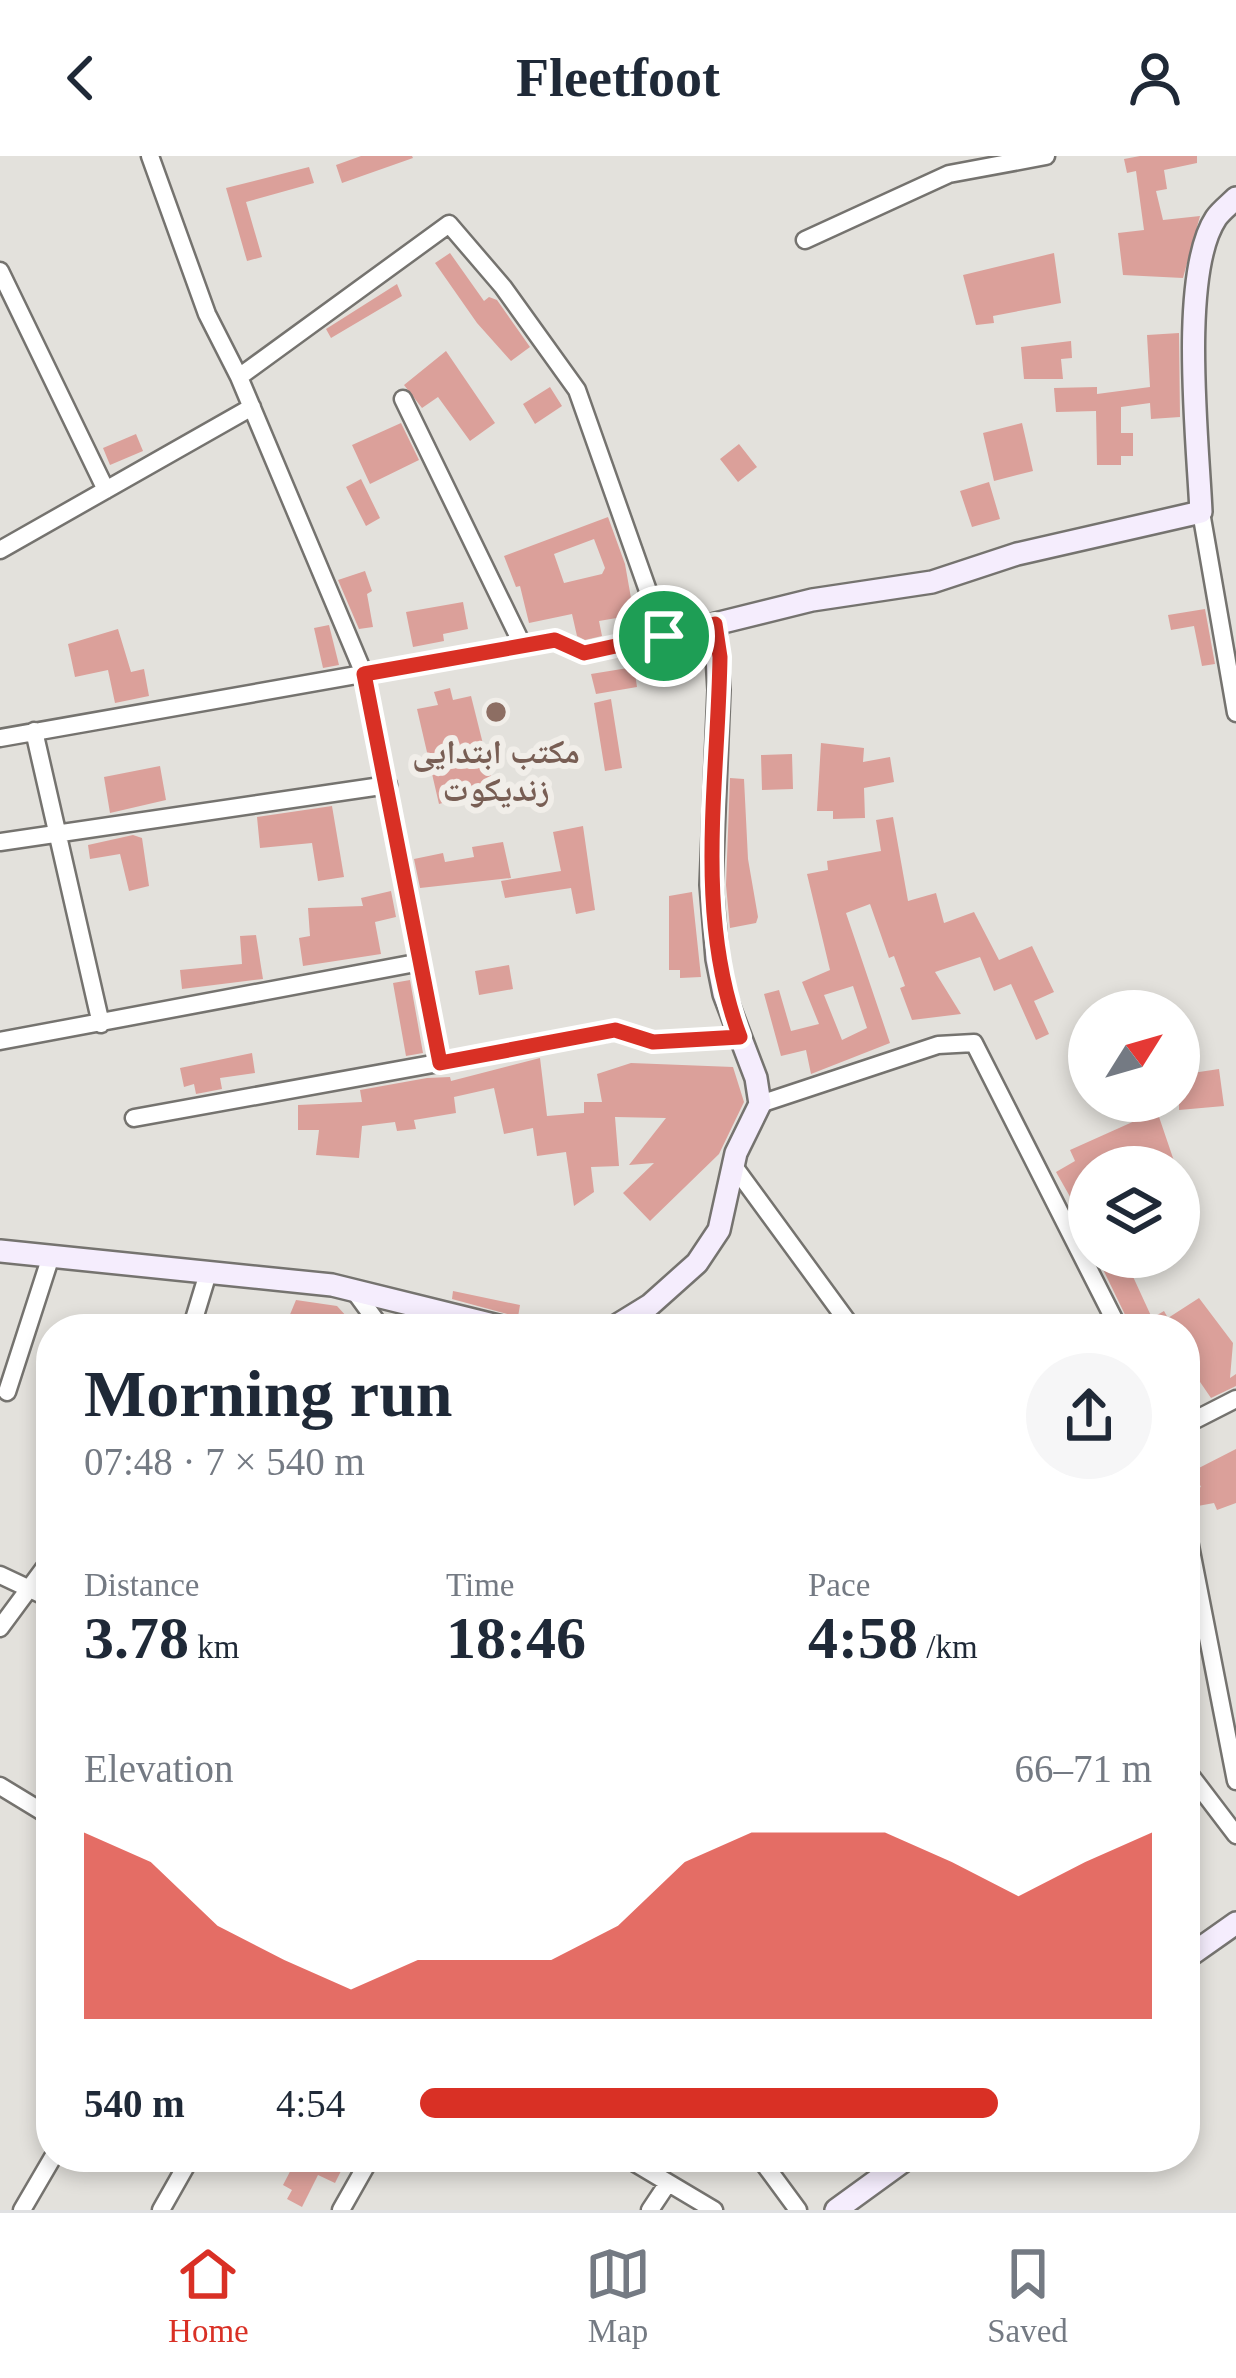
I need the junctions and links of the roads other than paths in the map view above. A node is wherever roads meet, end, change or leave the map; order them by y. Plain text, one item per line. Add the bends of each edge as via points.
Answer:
1 (150, 156) edge
2 (1046, 156) edge
3 (1236, 198) edge
4 (806, 240) dead end
5 (0, 271) edge
6 (239, 377) junction
7 (404, 399) dead end
8 (252, 407) junction
9 (106, 490) junction
10 (1202, 512) junction
11 (0, 550) edge
12 (715, 624) junction
13 (664, 636) junction
14 (523, 646) junction
15 (364, 674) junction
16 (1236, 713) edge
17 (34, 731) junction
18 (0, 738) edge
19 (388, 784) junction
20 (58, 832) junction
21 (0, 842) edge
22 (422, 962) junction
23 (100, 1024) junction
24 (740, 1037) junction
25 (0, 1041) edge
26 (440, 1063) junction
27 (760, 1104) junction
28 (134, 1118) dead end
29 (733, 1165) junction
30 (0, 1251) edge
31 (51, 1256) junction
32 (208, 1273) junction
33 (355, 1292) junction
34 (196, 1314) edge
35 (371, 1314) edge
36 (447, 1314) edge
37 (635, 1314) edge
38 (842, 1314) edge
39 (1111, 1314) edge
40 (7, 1392) dead end
41 (1236, 1399) edge
42 (1200, 1417) edge
43 (0, 1575) edge
44 (36, 1578) edge
45 (29, 1587) junction
46 (36, 1591) edge
47 (1200, 1597) edge
48 (0, 1628) edge
49 (1236, 1781) edge
50 (0, 1786) edge
51 (1200, 1788) edge
52 (36, 1807) edge
53 (1236, 1835) edge
54 (1236, 1923) edge
55 (1200, 1948) edge
56 (44, 2172) edge
57 (183, 2172) edge
58 (362, 2172) edge
59 (650, 2172) edge
60 (770, 2172) edge
61 (888, 2172) edge
62 (668, 2183) junction
63 (22, 2210) edge
64 (161, 2210) edge
65 (341, 2210) edge
66 (650, 2210) edge
67 (714, 2210) edge
68 (798, 2210) edge
69 (836, 2210) edge

1 - 6 street via 207,314
2 - 4 street via 949,174
3 - 10 street via 1215,218 1195,317
5 - 9 street
6 - 8 street
6 - 13 street via 449,224 577,390
7 - 14 street
8 - 9 street
8 - 15 street
9 - 11 street
10 - 12 street via 932,582
10 - 16 street
12 - 13 street
12 - 24 street via 711,885 717,959
13 - 14 street via 584,653 555,640
14 - 15 street
15 - 17 street
15 - 19 street
17 - 18 street
17 - 20 street
19 - 20 street
19 - 22 street
20 - 21 street
20 - 23 street
22 - 23 street
22 - 26 street
23 - 25 street
24 - 26 street via 653,1042 615,1030
24 - 27 street
26 - 28 street
27 - 29 street
27 - 39 street via 938,1045 974,1042
29 - 37 street via 719,1230 681,1277
29 - 38 street
30 - 31 street
31 - 32 street
31 - 40 street
32 - 33 street
32 - 34 street
33 - 35 street
33 - 36 street
41 - 42 street
43 - 45 street
44 - 45 street
45 - 46 street
45 - 48 street
47 - 49 street
50 - 52 street
51 - 53 street
54 - 55 street
56 - 63 street
57 - 64 street
58 - 65 street
59 - 62 street
60 - 68 street
61 - 69 street
62 - 66 street
62 - 67 street

